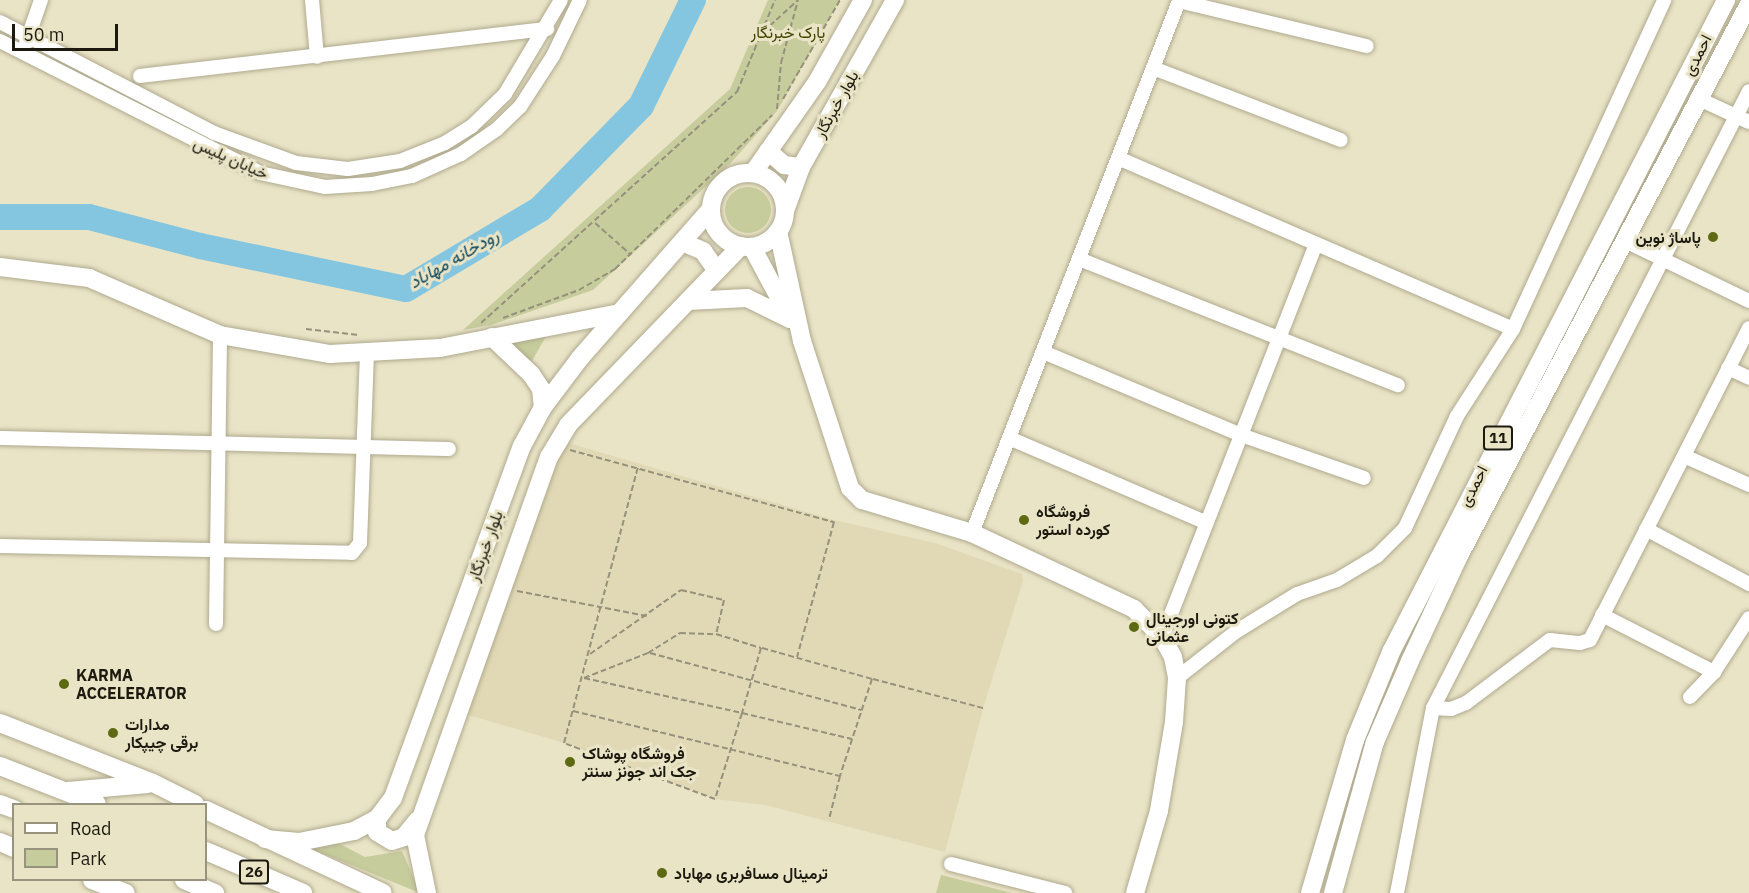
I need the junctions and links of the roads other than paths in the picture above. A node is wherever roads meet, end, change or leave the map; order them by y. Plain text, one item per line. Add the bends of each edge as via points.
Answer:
1 (41, 0) edge
2 (312, 0) edge
3 (561, 0) edge
4 (579, 0) edge
5 (863, 0) edge
6 (895, 0) edge
7 (1664, 0) edge
8 (1726, 0) edge
9 (1749, 4) edge
10 (0, 22) edge
11 (547, 29) junction
12 (30, 35) junction
13 (0, 41) edge
14 (1367, 46) dead end
15 (21, 50) junction
16 (317, 57) junction
17 (1153, 68) junction
18 (140, 76) dead end
19 (1749, 91) edge
20 (505, 94) junction
21 (1697, 98) junction
22 (520, 107) junction
23 (1743, 120) edge
24 (1341, 140) dead end
25 (768, 151) junction
26 (1118, 159) junction
27 (801, 167) junction
28 (753, 173) junction
29 (711, 209) junction
30 (785, 211) junction
31 (778, 231) junction
32 (1623, 240) junction
33 (682, 242) junction
34 (1315, 246) junction
35 (747, 247) junction
36 (1662, 258) junction
37 (1079, 259) junction
38 (0, 267) edge
39 (717, 271) junction
40 (688, 301) junction
41 (1749, 301) edge
42 (620, 313) junction
43 (790, 319) junction
44 (492, 327) junction
45 (1749, 328) edge
46 (1513, 329) junction
47 (220, 335) junction
48 (1278, 340) junction
49 (802, 341) junction
50 (367, 344) junction
51 (1042, 352) junction
52 (1728, 369) junction
53 (1749, 378) edge
54 (1398, 385) dead end
55 (543, 407) junction
56 (1241, 435) junction
57 (0, 438) edge
58 (1009, 438) junction
59 (219, 443) junction
60 (363, 447) junction
61 (449, 449) dead end
62 (1684, 456) junction
63 (1364, 478) dead end
64 (1749, 486) edge
65 (1207, 523) junction
66 (1646, 529) junction
67 (972, 533) junction
68 (0, 546) edge
69 (217, 551) junction
70 (1749, 584) edge
71 (1602, 615) junction
72 (1749, 618) edge
73 (216, 624) dead end
74 (1162, 637) junction
75 (1714, 672) junction
76 (1177, 678) junction
77 (1690, 697) dead end
78 (1433, 708) junction
79 (0, 723) edge
80 (0, 766) edge
81 (153, 783) junction
82 (66, 791) junction
83 (95, 803) edge
84 (193, 803) edge
85 (207, 810) edge
86 (423, 812) junction
87 (377, 819) junction
88 (265, 839) junction
89 (207, 851) edge
90 (951, 864) dead end
91 (97, 881) edge
92 (188, 881) edge
93 (126, 893) edge
94 (215, 893) edge
95 (303, 893) edge
96 (383, 893) edge
97 (427, 893) edge
98 (1065, 893) edge
99 (1135, 893) edge
100 (1310, 893) edge
101 (1333, 893) edge
102 (1397, 893) edge

1 - 12 street
2 - 16 street
3 - 11 street, خیابان پلیس
4 - 22 street, خیابان پلیس via 553,56
5 - 25 main road, بلوار خبرنگار via 817,81
6 - 27 main road, بلوار خبرنگار
7 - 46 street
8 - 100 main road, احمدی / 11 via 1392,650 1355,740
9 - 21 main road, احمدی / 11
10 - 12 street, خیابان پلیس
11 - 16 street
11 - 20 street, خیابان پلیس
12 - 15 street
12 - 20 street, خیابان پلیس via 214,133 296,163 348,169 400,161 445,143 472,126
13 - 15 street, خیابان پلیس
14 - 17 street via 1179,1
15 - 22 street, خیابان پلیس via 260,173 325,187 412,176 461,154
16 - 18 street
17 - 24 street
17 - 26 street
19 - 23 street
20 - 22 street
21 - 23 street
21 - 32 main road, احمدی / 11
23 - 36 street
25 - 27 main road via 784,165
25 - 28 main road, بلوار خبرنگار
26 - 34 street
26 - 37 street
27 - 30 main road, بلوار خبرنگار
28 - 29 main road via 724,182
28 - 30 main road via 773,183
29 - 33 main road, بلوار خبرنگار
29 - 35 main road via 723,237
30 - 31 main road
31 - 35 main road
31 - 49 main road
32 - 36 street
32 - 101 main road, احمدی / 11 via 1460,555 1410,661 1375,742
33 - 39 main road via 703,251
33 - 42 main road, بلوار خبرنگار
34 - 46 street
34 - 48 street
35 - 39 main road, بلوار خبرنگار
35 - 43 main road
36 - 41 street
36 - 78 street
37 - 48 street
37 - 51 street
38 - 47 main road via 90,278
39 - 40 main road, بلوار خبرنگار
40 - 43 main road via 747,298
40 - 86 main road, بلوار خبرنگار via 591,399 555,446
42 - 44 main road
42 - 55 main road, بلوار خبرنگار
43 - 49 main road
44 - 50 main road via 440,348
44 - 55 main road via 541,389
45 - 52 street
46 - 76 street via 1457,416 1405,528 1377,556 1337,580 1297,594 1237,631
47 - 50 main road via 330,354
47 - 59 street
48 - 54 street
48 - 56 street
49 - 67 main road via 850,488 862,500
50 - 60 street
51 - 56 street
51 - 58 street
52 - 53 street
52 - 62 street
55 - 87 main road, بلوار خبرنگار via 522,446 401,778
56 - 63 street
56 - 65 street
57 - 59 street
58 - 65 street
58 - 67 street
59 - 60 street
59 - 69 street
60 - 61 street
60 - 69 street via 358,549 352,553
62 - 64 street
62 - 66 street
65 - 74 street
66 - 70 street
66 - 71 street
67 - 74 main road via 1134,609
68 - 69 street
69 - 73 street
71 - 75 street
71 - 78 street via 1585,643 1550,640 1466,703 1451,709
72 - 75 street
74 - 76 main road via 1173,657
75 - 77 street
76 - 99 main road via 1159,810
78 - 102 street
79 - 81 main road
80 - 82 main road
81 - 82 main road
81 - 84 main road
82 - 83 main road
85 - 88 main road
86 - 87 main road via 404,837 392,841 377,832
86 - 97 main road, بلوار خبرنگار via 415,835
87 - 88 main road via 329,838 299,842
88 - 96 main road
89 - 95 main road, 26
90 - 98 street
91 - 93 main road
92 - 94 main road

